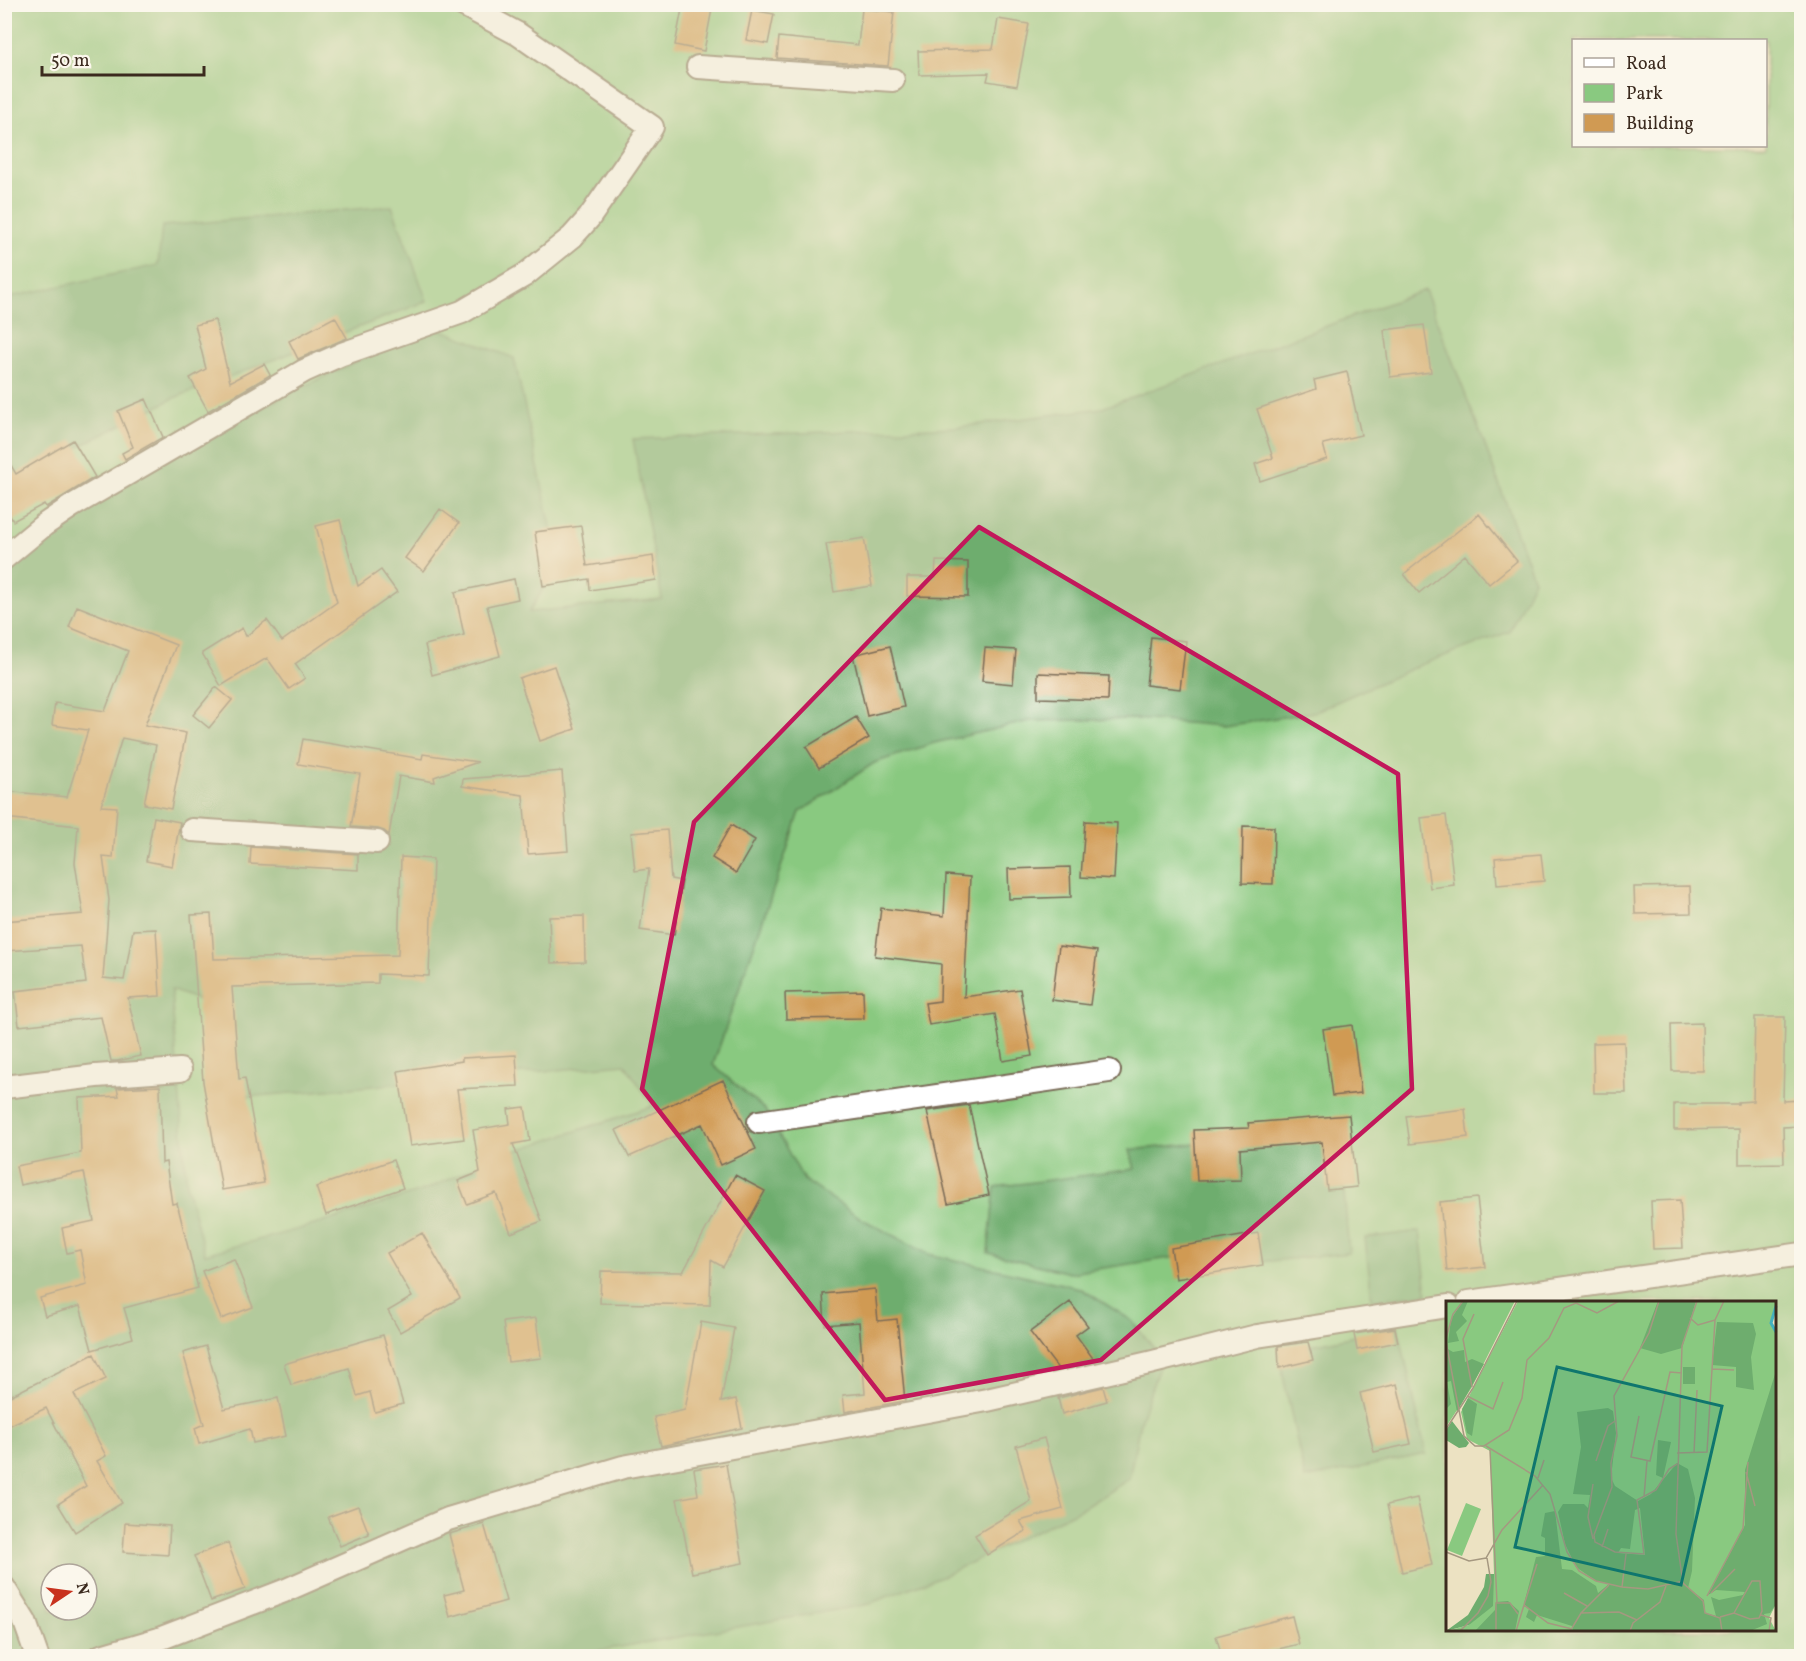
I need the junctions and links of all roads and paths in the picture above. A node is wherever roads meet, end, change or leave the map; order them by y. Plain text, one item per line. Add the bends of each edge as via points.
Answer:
1 (462, 4) edge
2 (698, 68) dead end
3 (893, 80) dead end
4 (4, 558) edge
5 (192, 830) dead end
6 (377, 842) dead end
7 (180, 1070) dead end
8 (1109, 1071) dead end
9 (4, 1087) edge
10 (759, 1122) dead end
11 (1802, 1254) edge
12 (1476, 1301) edge
13 (1446, 1306) edge
14 (4, 1588) edge
15 (37, 1656) edge
16 (101, 1656) edge

1 - 4 street via 518,34 652,128 589,218 566,243 525,275 462,312 304,371 72,506
2 - 3 street
5 - 6 street
7 - 9 street
8 - 10 street
11 - 12 street
13 - 16 street via 1257,1336 987,1400 623,1467 448,1519 284,1591 159,1639
14 - 15 street via 26,1622

